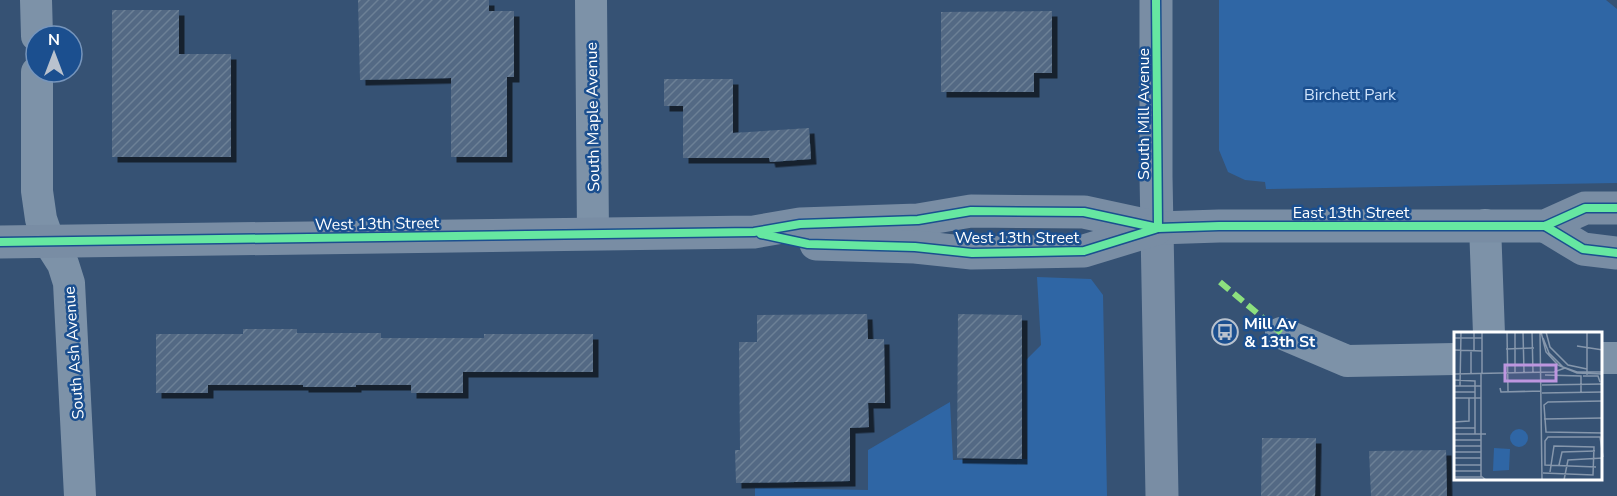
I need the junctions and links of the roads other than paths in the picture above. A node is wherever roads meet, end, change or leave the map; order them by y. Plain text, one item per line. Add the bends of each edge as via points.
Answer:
1 (36, 0) edge
2 (591, 0) edge
3 (1155, 0) edge
4 (37, 24) edge
5 (37, 84) edge
6 (1617, 208) edge
7 (1485, 225) junction
8 (1545, 226) junction
9 (1158, 228) junction
10 (593, 234) junction
11 (0, 242) edge
12 (49, 242) junction
13 (1617, 253) edge
14 (1489, 332) edge
15 (1281, 333) dead end
16 (1454, 359) edge
17 (80, 496) edge
18 (1162, 496) edge

1 - 4 street
2 - 10 street, South Maple Avenue
3 - 9 street, South Mill Avenue
5 - 12 street, South Ash Avenue via 37,191 40,219
6 - 8 street, East 13th Street via 1585,208
7 - 8 street, East 13th Street
7 - 9 street, East 13th Street
7 - 14 street
8 - 13 street via 1583,249
9 - 10 street, West 13th Street via 1084,212 971,211 918,220 800,224 754,232
9 - 18 street, South Mill Avenue
10 - 12 street, West 13th Street
11 - 12 street, West 13th Street
12 - 17 street, South Ash Avenue via 69,283
15 - 16 street via 1347,361

